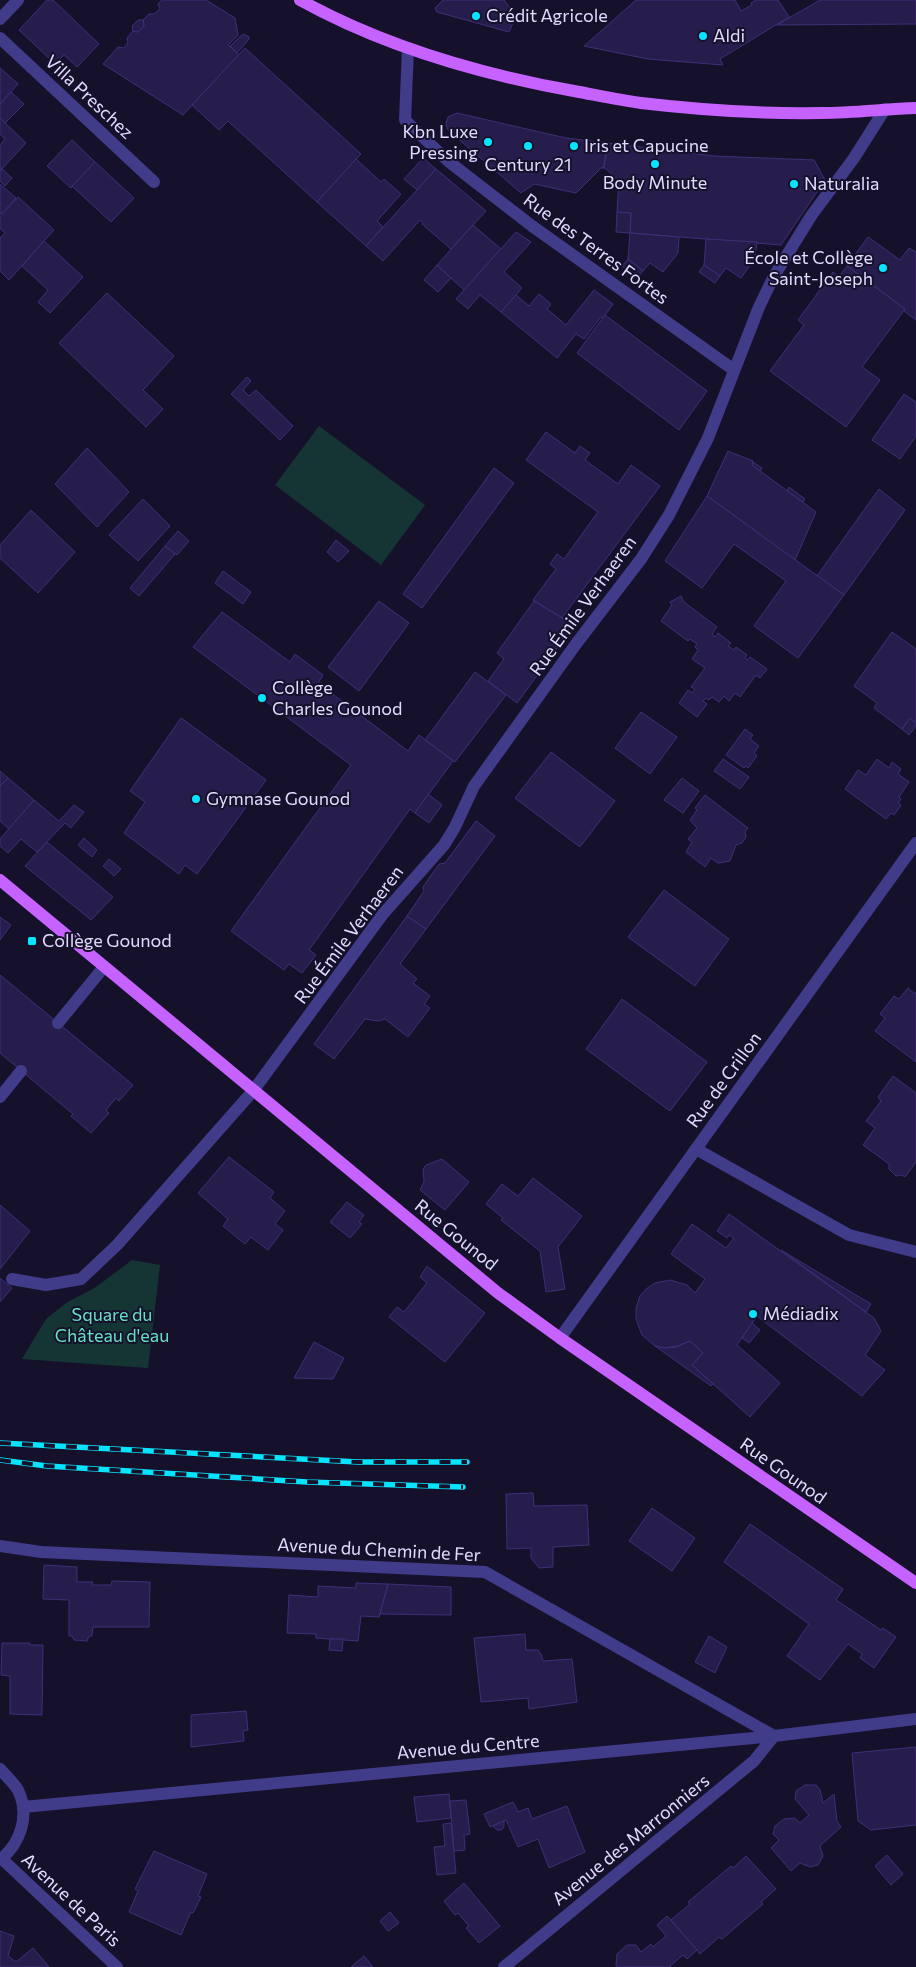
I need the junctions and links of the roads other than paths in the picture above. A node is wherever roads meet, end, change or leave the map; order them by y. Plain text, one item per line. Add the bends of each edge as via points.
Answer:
1 (18, 0) edge
2 (300, 0) edge
3 (0, 19) edge
4 (0, 38) edge
5 (408, 49) junction
6 (916, 108) edge
7 (885, 109) junction
8 (154, 182) dead end
9 (734, 370) junction
10 (916, 843) edge
11 (0, 880) edge
12 (104, 967) junction
13 (58, 1023) dead end
14 (21, 1071) dead end
15 (253, 1091) junction
16 (0, 1097) edge
17 (696, 1149) junction
18 (916, 1252) edge
19 (12, 1279) dead end
20 (560, 1338) junction
21 (0, 1546) edge
22 (916, 1583) edge
23 (916, 1719) edge
24 (774, 1736) junction
25 (0, 1769) edge
26 (23, 1807) junction
27 (1, 1860) edge
28 (117, 1967) edge
29 (504, 1967) edge

1 - 3 street
2 - 5 main road
4 - 8 street, Villa Preschez
5 - 7 main road via 523,82 639,103 822,113
5 - 9 street, Rue des Terres Fortes via 406,120 448,161 525,220
6 - 7 main road
7 - 9 street, Rue Émile Verhaeren via 774,276
9 - 15 street, Rue Émile Verhaeren via 688,480 641,559 474,786 444,845 383,914
10 - 17 street, Rue de Crillon
11 - 12 main road, Rue Gounod
12 - 13 street
12 - 15 main road, Rue Gounod
14 - 16 street
15 - 19 street, Rue Émile Verhaeren via 117,1245 81,1278 46,1285
15 - 20 main road, Rue Gounod via 498,1293
17 - 18 street via 849,1236
17 - 20 street, Rue de Crillon
20 - 22 main road, Rue Gounod
21 - 24 street, Avenue du Chemin de Fer via 41,1552 485,1572
23 - 24 street, Avenue du Centre
24 - 26 street, Avenue du Centre
24 - 29 street, Avenue des Marronniers via 754,1761
25 - 26 street via 18,1789
26 - 27 street via 23,1823 17,1842
27 - 28 street, Avenue de Paris

